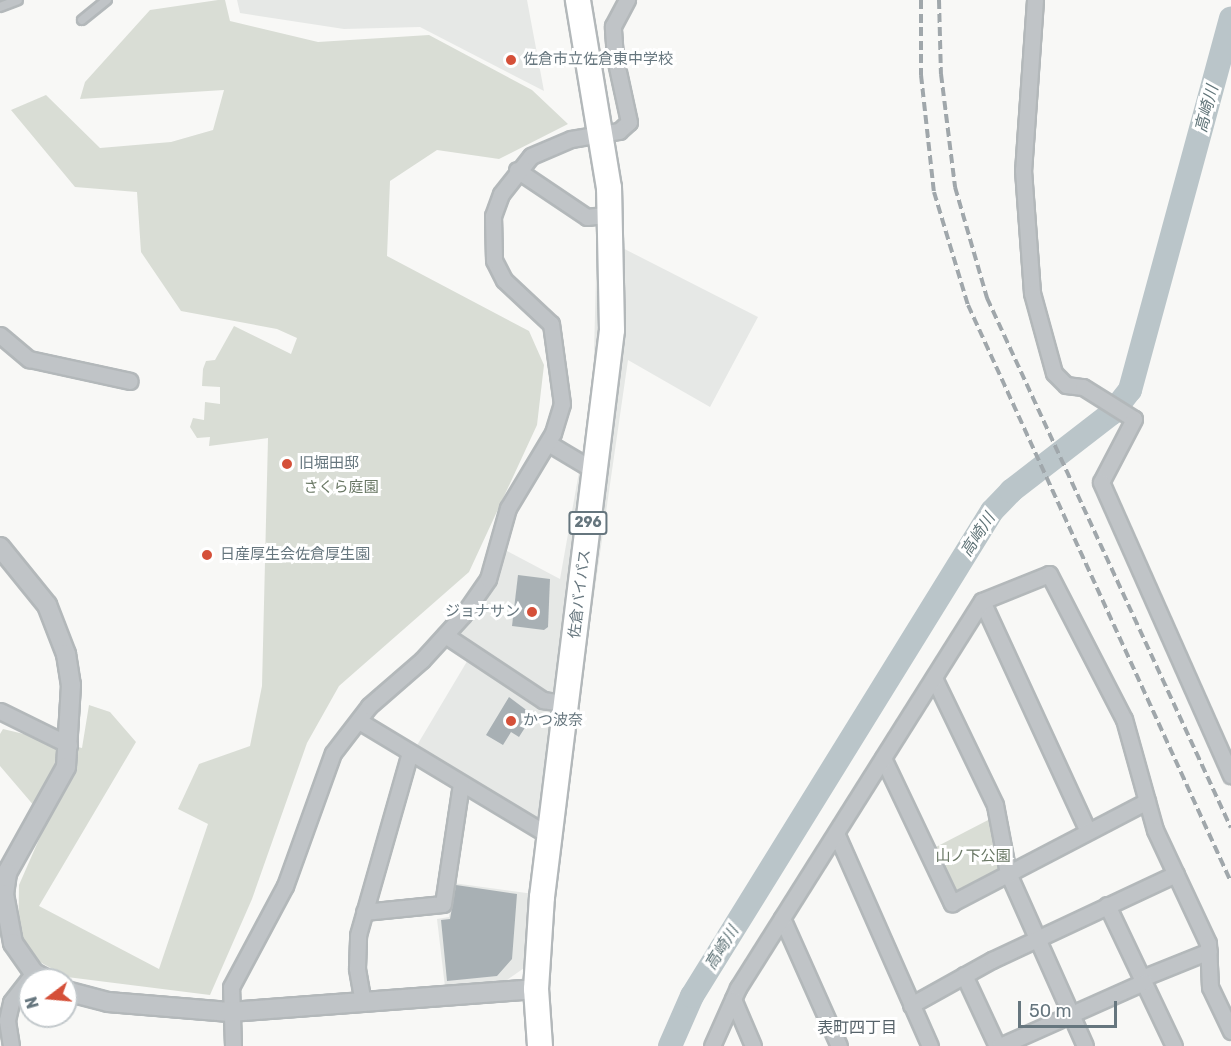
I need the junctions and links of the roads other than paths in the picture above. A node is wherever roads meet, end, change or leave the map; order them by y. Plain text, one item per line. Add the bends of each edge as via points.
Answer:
1 (18, 0) edge
2 (578, 0) edge
3 (627, 0) edge
4 (1035, 0) edge
5 (103, 1) edge
6 (0, 7) edge
7 (82, 20) dead end
8 (601, 133) junction
9 (518, 170) junction
10 (610, 214) junction
11 (0, 335) edge
12 (130, 381) dead end
13 (548, 443) junction
14 (595, 471) junction
15 (0, 547) edge
16 (982, 601) junction
17 (445, 635) junction
18 (933, 678) junction
19 (567, 704) junction
20 (0, 711) edge
21 (359, 721) junction
22 (69, 745) junction
23 (410, 753) junction
24 (883, 758) junction
25 (1231, 775) edge
26 (460, 784) junction
27 (1147, 801) junction
28 (1088, 831) junction
29 (836, 833) junction
30 (550, 836) junction
31 (1008, 873) junction
32 (1176, 874) junction
33 (1107, 905) junction
34 (364, 912) junction
35 (782, 918) junction
36 (1035, 939) junction
37 (1209, 951) junction
38 (33, 968) edge
39 (963, 975) junction
40 (1143, 980) junction
41 (536, 988) junction
42 (78, 994) edge
43 (18, 996) edge
44 (732, 999) junction
45 (363, 1003) junction
46 (911, 1005) junction
47 (230, 1012) junction
48 (1070, 1015) junction
49 (1231, 1031) edge
50 (11, 1046) edge
51 (232, 1046) edge
52 (540, 1046) edge
53 (712, 1046) edge
54 (753, 1046) edge
55 (839, 1046) edge
56 (930, 1046) edge
57 (999, 1046) edge
58 (1085, 1046) edge
59 (1174, 1046) edge

1 - 6 lane
2 - 8 highway, 佐倉バイパス / 296
3 - 8 street via 612,26 629,122 619,131
4 - 25 street via 1023,170 1032,293 1054,373 1066,385 1083,387 1134,419 1101,482
5 - 7 lane
8 - 9 street via 551,146 531,156
8 - 10 highway, 佐倉バイパス / 296
9 - 10 street via 587,217
9 - 13 street via 501,194 491,240 494,260 504,280 551,324 562,404
10 - 14 highway, 佐倉バイパス / 296 via 612,330
11 - 12 street via 29,359
13 - 14 street
13 - 17 street via 500,525 497,554 488,579
14 - 19 highway, 佐倉バイパス / 296
15 - 22 street via 32,582 61,637 71,685
16 - 18 street
16 - 27 street via 1049,574 1124,719
16 - 28 street
17 - 19 street via 543,700
17 - 21 street via 423,660 369,706
18 - 24 street
18 - 31 street via 995,805
19 - 30 highway, 佐倉バイパス / 296
20 - 22 street
21 - 23 street
21 - 47 street via 333,753 285,886 249,959 236,972
22 - 38 street via 66,767 7,873 6,917 13,943
23 - 26 street
23 - 34 street
24 - 29 street
24 - 31 street via 952,903
26 - 30 street
26 - 34 street via 443,903
27 - 28 street
27 - 32 street
28 - 31 street
29 - 35 street
29 - 46 street
30 - 41 highway, 佐倉バイパス / 296
31 - 36 street
32 - 33 street
32 - 37 street
33 - 36 street
33 - 40 street
34 - 45 street via 356,946
35 - 44 street
35 - 55 street
36 - 39 street
36 - 48 street
37 - 40 street
37 - 49 street via 1210,987
39 - 46 street
39 - 57 street
40 - 48 street
40 - 59 street
41 - 45 street
41 - 52 highway, 佐倉バイパス / 296
42 - 47 street via 108,1002
43 - 50 street via 11,1002 8,1020
44 - 53 street
44 - 54 street
45 - 47 street
46 - 56 street
47 - 51 street
48 - 57 street
48 - 58 street

